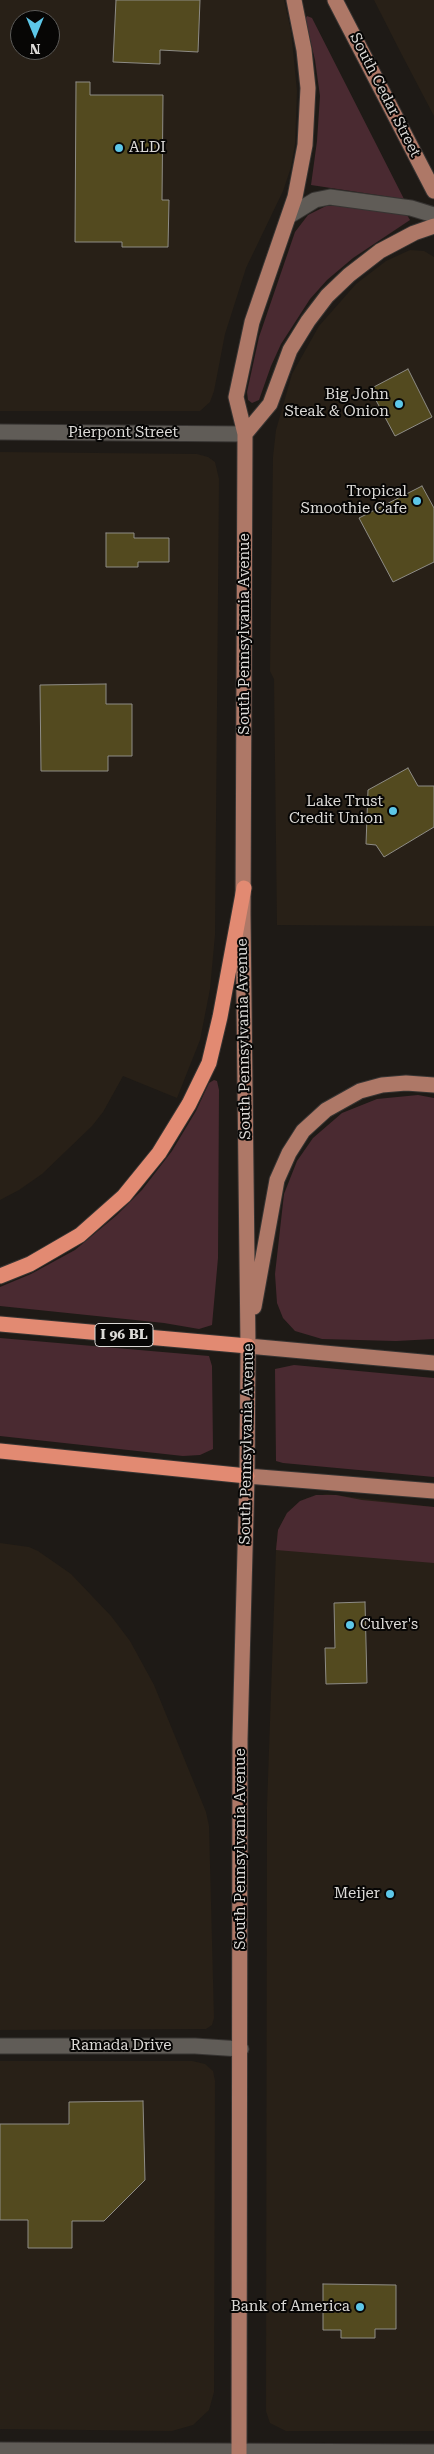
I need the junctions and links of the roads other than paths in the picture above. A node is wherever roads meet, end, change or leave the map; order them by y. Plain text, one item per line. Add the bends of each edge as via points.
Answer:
1 (294, 0) edge
2 (335, 0) edge
3 (434, 191) edge
4 (289, 216) junction
5 (434, 216) edge
6 (434, 226) edge
7 (0, 432) edge
8 (246, 434) junction
9 (244, 888) junction
10 (434, 1086) edge
11 (0, 1276) edge
12 (0, 1324) edge
13 (248, 1346) junction
14 (434, 1352) edge
15 (402, 1361) junction
16 (434, 1363) edge
17 (0, 1451) edge
18 (247, 1476) junction
19 (434, 1491) edge
20 (0, 2046) edge
21 (241, 2049) junction
22 (0, 2450) edge
23 (238, 2452) edge
24 (434, 2452) edge

1 - 4 main road, South Pennsylvania Avenue via 304,50 308,104 302,168
2 - 3 main road, South Cedar Street
4 - 5 street via 315,200 330,197 411,208
4 - 8 main road, South Pennsylvania Avenue via 252,322 239,373 236,397
6 - 8 main road via 380,251 328,296 290,350 270,404
7 - 8 street, Pierpont Street
8 - 9 main road, South Pennsylvania Avenue
9 - 11 highway via 209,1063 159,1153 124,1196 80,1235 30,1264
9 - 13 main road, South Pennsylvania Avenue
10 - 13 main road via 406,1083 360,1091 326,1110 299,1137 285,1160 275,1189
12 - 13 highway, I 96 BL
13 - 15 main road, I 96 BL
13 - 18 main road, South Pennsylvania Avenue
14 - 15 main road
15 - 16 main road, I 96 BL
17 - 18 highway
18 - 19 main road
18 - 21 main road, South Pennsylvania Avenue via 240,1739
20 - 21 street, Ramada Drive
21 - 23 main road, South Pennsylvania Avenue
22 - 23 street
23 - 24 street

